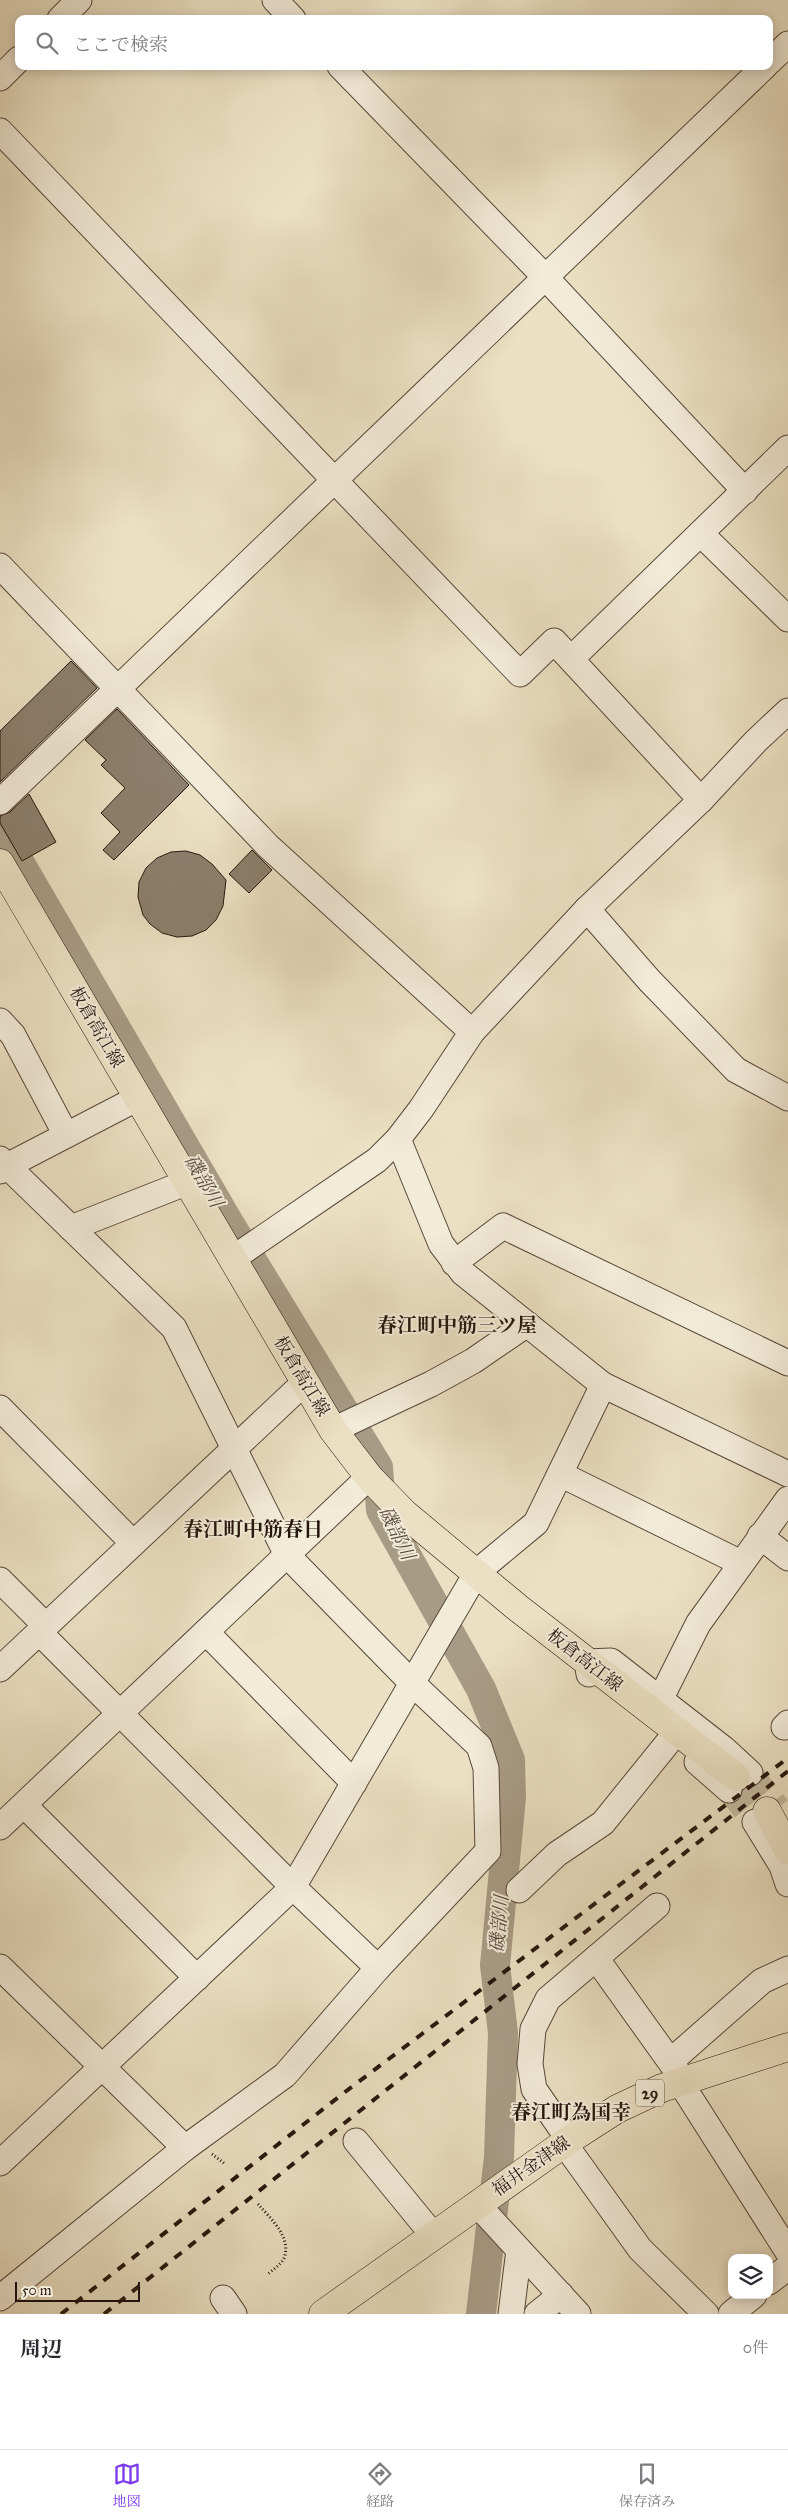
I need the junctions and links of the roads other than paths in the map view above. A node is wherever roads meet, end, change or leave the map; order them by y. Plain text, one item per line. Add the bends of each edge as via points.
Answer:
1 (79, 0) edge
2 (275, 0) edge
3 (64, 15) edge
4 (289, 15) edge
5 (788, 44) edge
6 (773, 58) edge
7 (15, 63) edge
8 (344, 70) edge
9 (761, 70) edge
10 (0, 78) edge
11 (0, 131) edge
12 (546, 278) junction
13 (788, 448) edge
14 (334, 482) junction
15 (745, 491) junction
16 (701, 534) junction
17 (0, 566) edge
18 (788, 619) edge
19 (571, 659) junction
20 (119, 690) junction
21 (788, 711) edge
22 (701, 800) junction
23 (0, 802) edge
24 (0, 863) edge
25 (587, 909) junction
26 (0, 1021) edge
27 (472, 1032) junction
28 (138, 1098) junction
29 (788, 1098) edge
30 (66, 1135) junction
31 (398, 1139) junction
32 (2, 1165) edge
33 (188, 1182) junction
34 (71, 1228) junction
35 (232, 1259) junction
36 (454, 1264) junction
37 (527, 1324) junction
38 (788, 1363) edge
39 (305, 1382) junction
40 (602, 1385) junction
41 (0, 1408) edge
42 (334, 1430) junction
43 (234, 1449) junction
44 (560, 1474) junction
45 (788, 1474) edge
46 (369, 1477) junction
47 (788, 1498) edge
48 (760, 1536) junction
49 (133, 1543) junction
50 (287, 1555) junction
51 (788, 1558) edge
52 (741, 1563) junction
53 (477, 1572) junction
54 (0, 1580) edge
55 (42, 1629) junction
56 (206, 1632) junction
57 (587, 1662) junction
58 (0, 1669) edge
59 (411, 1682) junction
60 (660, 1700) junction
61 (120, 1714) junction
62 (670, 1740) junction
63 (738, 1780) junction
64 (354, 1783) junction
65 (24, 1805) junction
66 (772, 1815) edge
67 (0, 1827) edge
68 (788, 1850) edge
69 (788, 1884) edge
70 (293, 1887) junction
71 (519, 1890) dead end
72 (657, 1906) dead end
73 (596, 1958) junction
74 (0, 1967) edge
75 (378, 1968) junction
76 (788, 1969) edge
77 (197, 1978) junction
78 (788, 2047) edge
79 (103, 2068) junction
80 (678, 2075) junction
81 (356, 2141) dead end
82 (567, 2141) junction
83 (185, 2148) junction
84 (1, 2162) edge
85 (468, 2210) junction
86 (432, 2235) junction
87 (518, 2248) junction
88 (788, 2252) edge
89 (788, 2267) edge
90 (773, 2279) edge
91 (561, 2295) junction
92 (0, 2298) edge
93 (749, 2299) edge
94 (323, 2314) edge
95 (511, 2314) edge
96 (537, 2314) edge
97 (578, 2314) edge
98 (706, 2314) edge
99 (731, 2314) edge

1 - 3 street
2 - 4 street
5 - 6 street
7 - 10 street
8 - 12 street
9 - 12 street
11 - 14 street
12 - 14 street
12 - 15 street
13 - 15 street
14 - 19 street via 520,674 554,641
14 - 20 street
15 - 16 street
16 - 18 street
16 - 19 street
17 - 20 street
19 - 22 street
20 - 23 street
20 - 27 street via 268,846
21 - 22 street
22 - 25 street
24 - 28 main road, 板倉高江線
25 - 27 street
25 - 29 street via 649,980 736,1070
26 - 30 street via 13,1035
27 - 31 street
28 - 30 street
28 - 33 main road, 板倉高江線
30 - 32 street
31 - 35 street via 352,1179
31 - 36 street via 441,1244
32 - 34 street
33 - 34 street
33 - 35 main road, 板倉高江線
34 - 43 street via 174,1328
35 - 39 main road, 板倉高江線
36 - 37 street
36 - 38 street via 503,1226
37 - 40 street
37 - 42 street via 473,1361
39 - 42 main road, 板倉高江線
39 - 43 street
40 - 44 street
40 - 45 street
41 - 49 street
42 - 46 main road, 板倉高江線
43 - 49 street
43 - 50 street
44 - 52 street
44 - 53 street via 536,1522
46 - 50 street
46 - 53 main road, 板倉高江線 via 405,1514
47 - 48 street
48 - 51 street
48 - 52 street
49 - 55 street
50 - 56 street
50 - 59 street
52 - 60 street via 698,1624
53 - 57 main road, 板倉高江線
53 - 59 street
54 - 55 street
55 - 58 street
55 - 61 street
56 - 61 street
56 - 64 street
57 - 60 street via 611,1661
57 - 62 street via 590,1677
57 - 63 main road, 板倉高江線
59 - 64 street
59 - 75 street via 479,1746 486,1768 488,1851
60 - 63 street via 724,1749
61 - 65 street
61 - 70 street
62 - 63 street
62 - 71 street via 603,1823 557,1854
64 - 70 street
65 - 67 street
65 - 77 street
66 - 68 main road
66 - 69 street via 777,1857
70 - 75 street
70 - 77 street
72 - 73 street
73 - 80 street
73 - 82 street via 548,1999 533,2029 530,2064 534,2089
74 - 79 street
75 - 83 street via 285,2076
76 - 80 street via 762,1981
77 - 79 street
78 - 80 main road, 福井金津線 / 29
79 - 83 street
79 - 84 street
80 - 82 main road, 福井金津線 / 29
80 - 88 street
81 - 86 street
82 - 85 main road, 福井金津線 / 29
82 - 98 street via 640,2249
83 - 92 street
85 - 86 main road, 福井金津線 / 29
85 - 87 street
86 - 94 main road, 福井金津線 / 29
87 - 91 street
87 - 95 street
89 - 90 street
91 - 96 street
91 - 97 street
93 - 99 street

